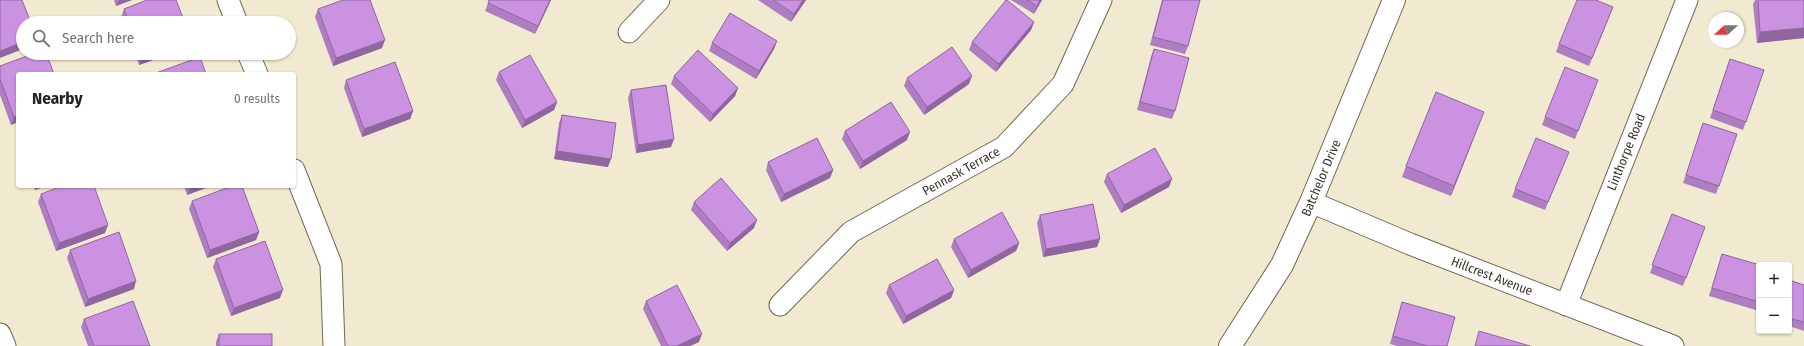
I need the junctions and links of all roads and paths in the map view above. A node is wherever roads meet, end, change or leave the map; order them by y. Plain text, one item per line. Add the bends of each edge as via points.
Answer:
1 (228, 0) edge
2 (659, 0) edge
3 (1101, 0) edge
4 (1394, 0) edge
5 (1687, 0) edge
6 (234, 16) edge
7 (629, 32) dead end
8 (251, 60) edge
9 (256, 72) edge
10 (296, 175) edge
11 (1311, 202) junction
12 (780, 305) dead end
13 (1566, 305) junction
14 (0, 334) edge
15 (5, 346) edge
16 (334, 346) edge
17 (1230, 346) edge
18 (1673, 346) edge

1 - 6 street
2 - 7 street
3 - 12 street, Pennask Terrace via 1063,84 1004,147 851,232
4 - 11 street, Batchelor Drive
5 - 13 street, Linthorpe Road
8 - 9 street
10 - 16 street via 331,264
11 - 13 street, Hillcrest Avenue
11 - 17 street, Batchelor Drive via 1282,265
13 - 18 street, Hillcrest Avenue
14 - 15 street

